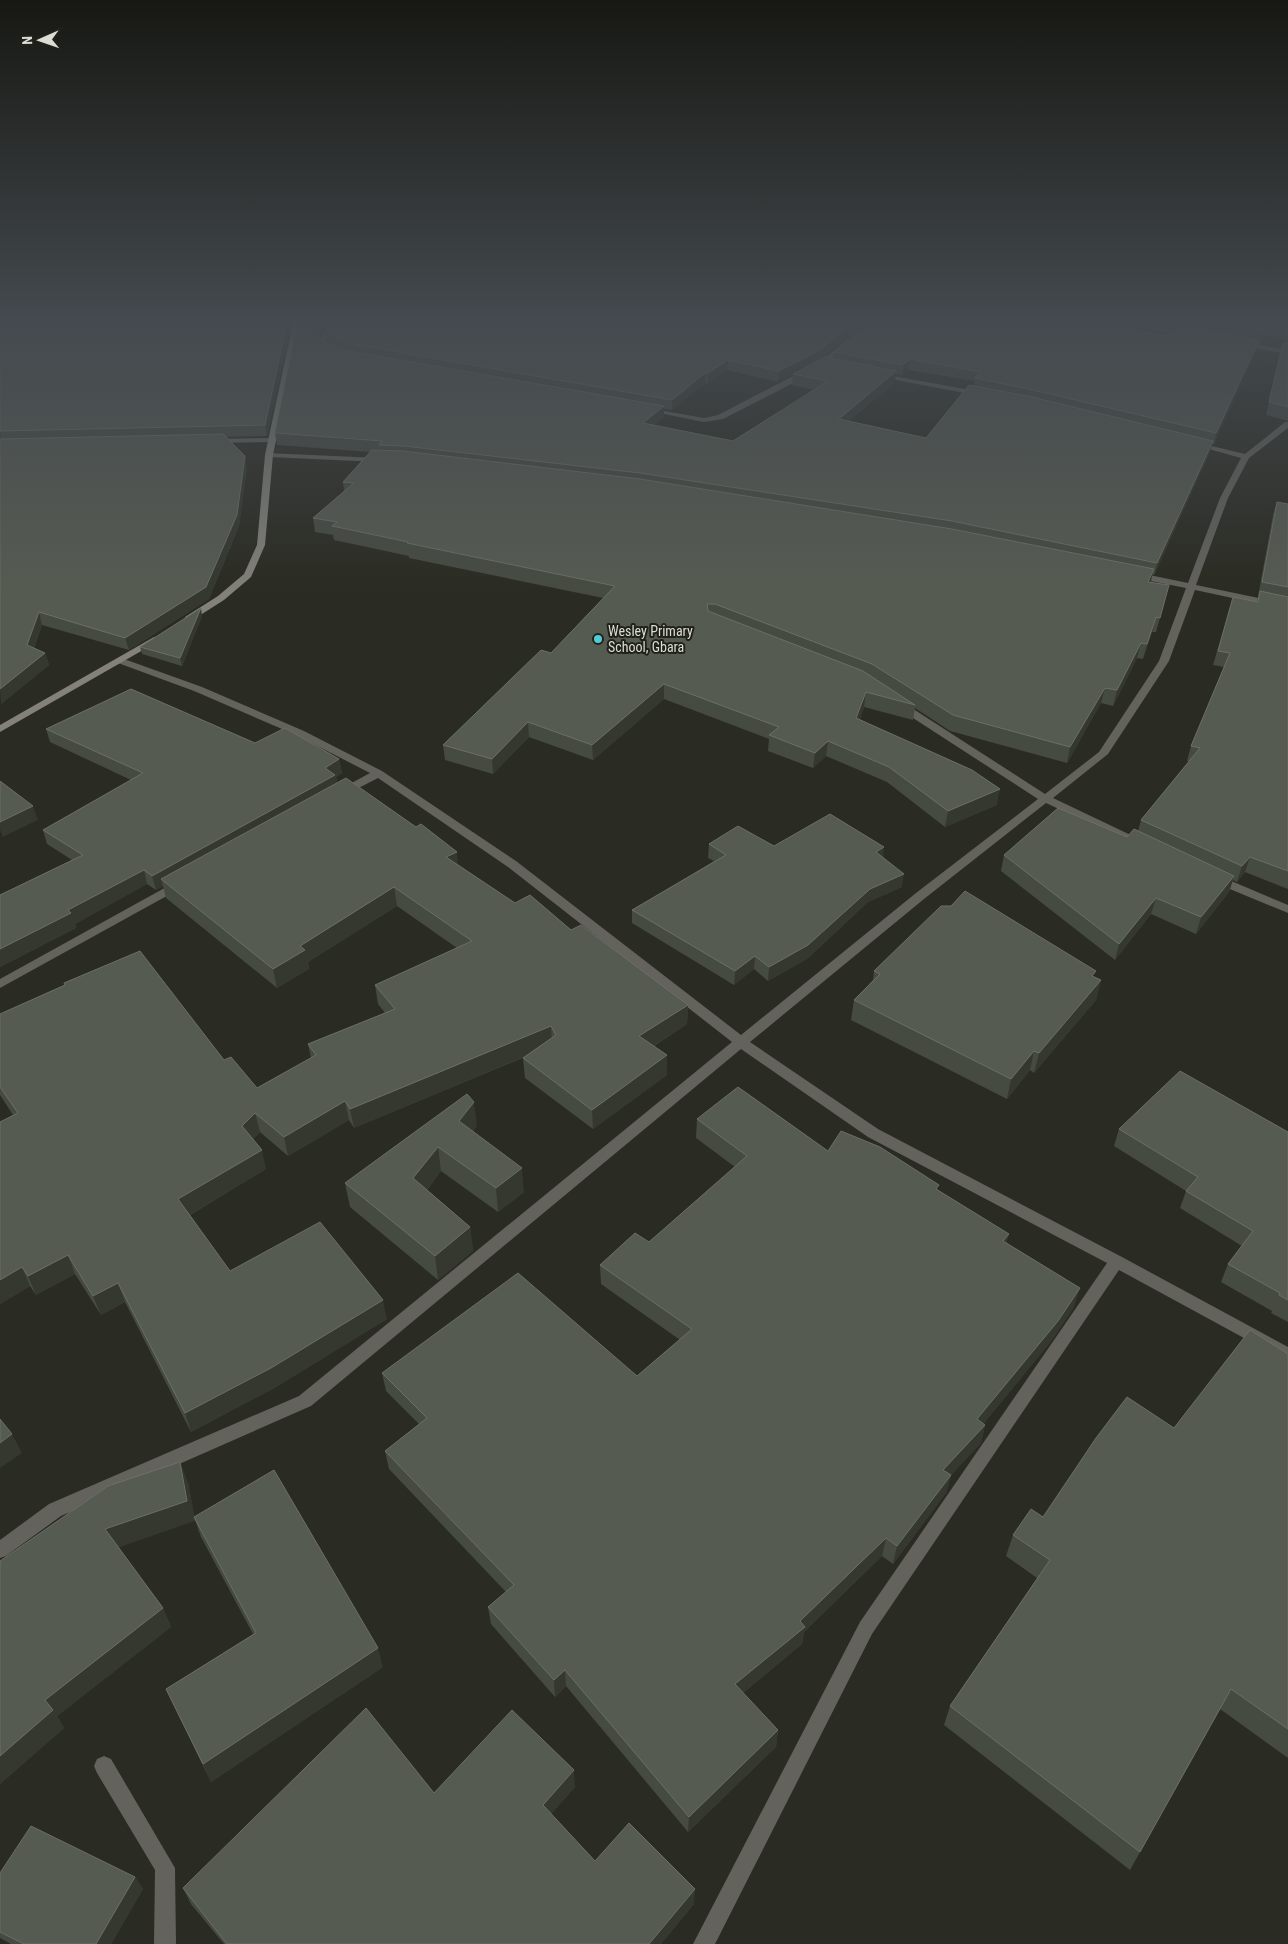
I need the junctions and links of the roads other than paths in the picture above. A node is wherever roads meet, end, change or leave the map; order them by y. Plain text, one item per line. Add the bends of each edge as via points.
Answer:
1 (279, 414) edge
2 (667, 414) edge
3 (726, 414) edge
4 (1288, 424) edge
5 (273, 440) junction
6 (205, 442) edge
7 (1190, 443) edge
8 (269, 455) junction
9 (1246, 456) junction
10 (386, 460) edge
11 (1123, 573) edge
12 (1190, 586) junction
13 (1288, 608) edge
14 (179, 624) edge
15 (162, 635) edge
16 (120, 661) junction
17 (890, 698) edge
18 (0, 729) edge
19 (378, 773) junction
20 (335, 797) edge
21 (1046, 799) junction
22 (1143, 844) edge
23 (1204, 873) edge
24 (189, 878) edge
25 (1288, 909) edge
26 (0, 984) edge
27 (741, 1042) junction
28 (1117, 1261) junction
29 (1288, 1356) edge
30 (0, 1550) edge
31 (104, 1766) dead end
32 (166, 1944) edge
33 (704, 1944) edge

1 - 5 street
2 - 3 street via 704,420
4 - 9 street
5 - 6 street
5 - 8 street
7 - 9 street
8 - 10 street
8 - 14 street via 261,545 248,575 221,598
9 - 12 street via 1224,498
11 - 12 street
12 - 13 street
12 - 21 street via 1164,661 1103,754
15 - 16 street
16 - 18 street
16 - 19 street via 198,689
17 - 21 street
19 - 20 street
19 - 27 street via 512,864
21 - 22 street
21 - 27 street via 920,896
23 - 25 street
24 - 26 street
27 - 28 street via 873,1133
27 - 30 street via 305,1401 55,1510
28 - 29 street
28 - 33 street via 866,1628
31 - 32 street via 165,1868

